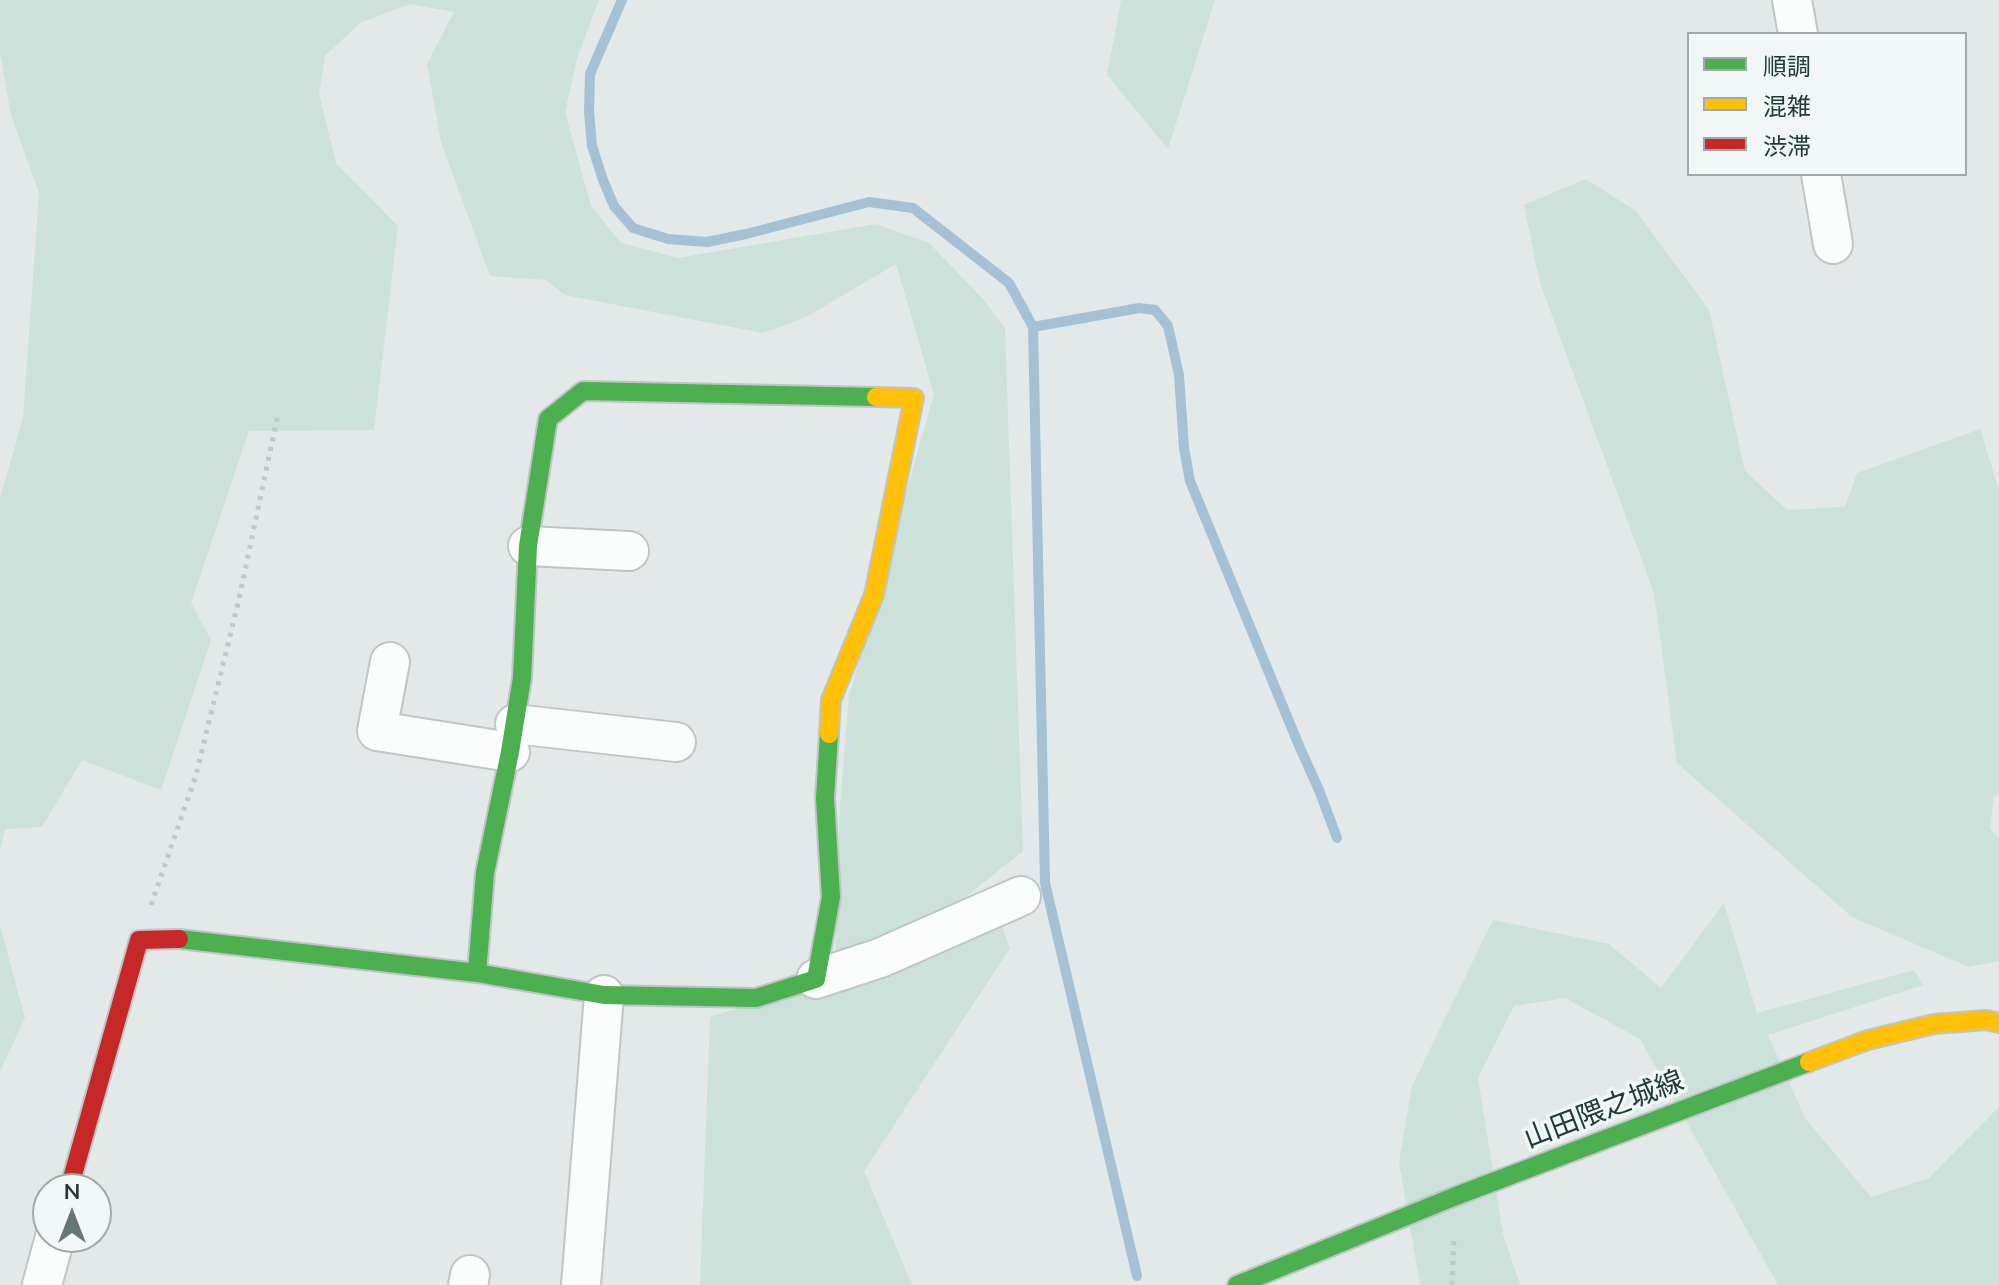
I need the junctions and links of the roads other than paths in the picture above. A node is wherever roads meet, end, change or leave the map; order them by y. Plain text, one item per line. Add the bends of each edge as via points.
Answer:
1 (1792, 0) edge
2 (1798, 32) edge
3 (1821, 176) edge
4 (1833, 244) dead end
5 (528, 546) junction
6 (629, 551) dead end
7 (390, 662) dead end
8 (512, 738) junction
9 (676, 742) dead end
10 (1021, 896) dead end
11 (477, 973) junction
12 (816, 979) junction
13 (604, 995) junction
14 (1999, 1023) edge
15 (73, 1173) edge
16 (51, 1253) edge
17 (42, 1285) edge
18 (581, 1285) edge
19 (1237, 1285) edge

1 - 2 street
3 - 4 street
5 - 6 street
5 - 8 street via 522,678
5 - 12 street via 548,419 583,391 914,398 874,595 831,700 825,798 831,897
7 - 8 street via 377,731
8 - 9 street
8 - 11 street via 485,873
10 - 12 street via 880,958
11 - 13 street
11 - 15 street via 175,939 139,940
12 - 13 street via 756,998
13 - 18 street
14 - 19 street, 山田隈之城線 via 1934,1024 1868,1040
16 - 17 street

